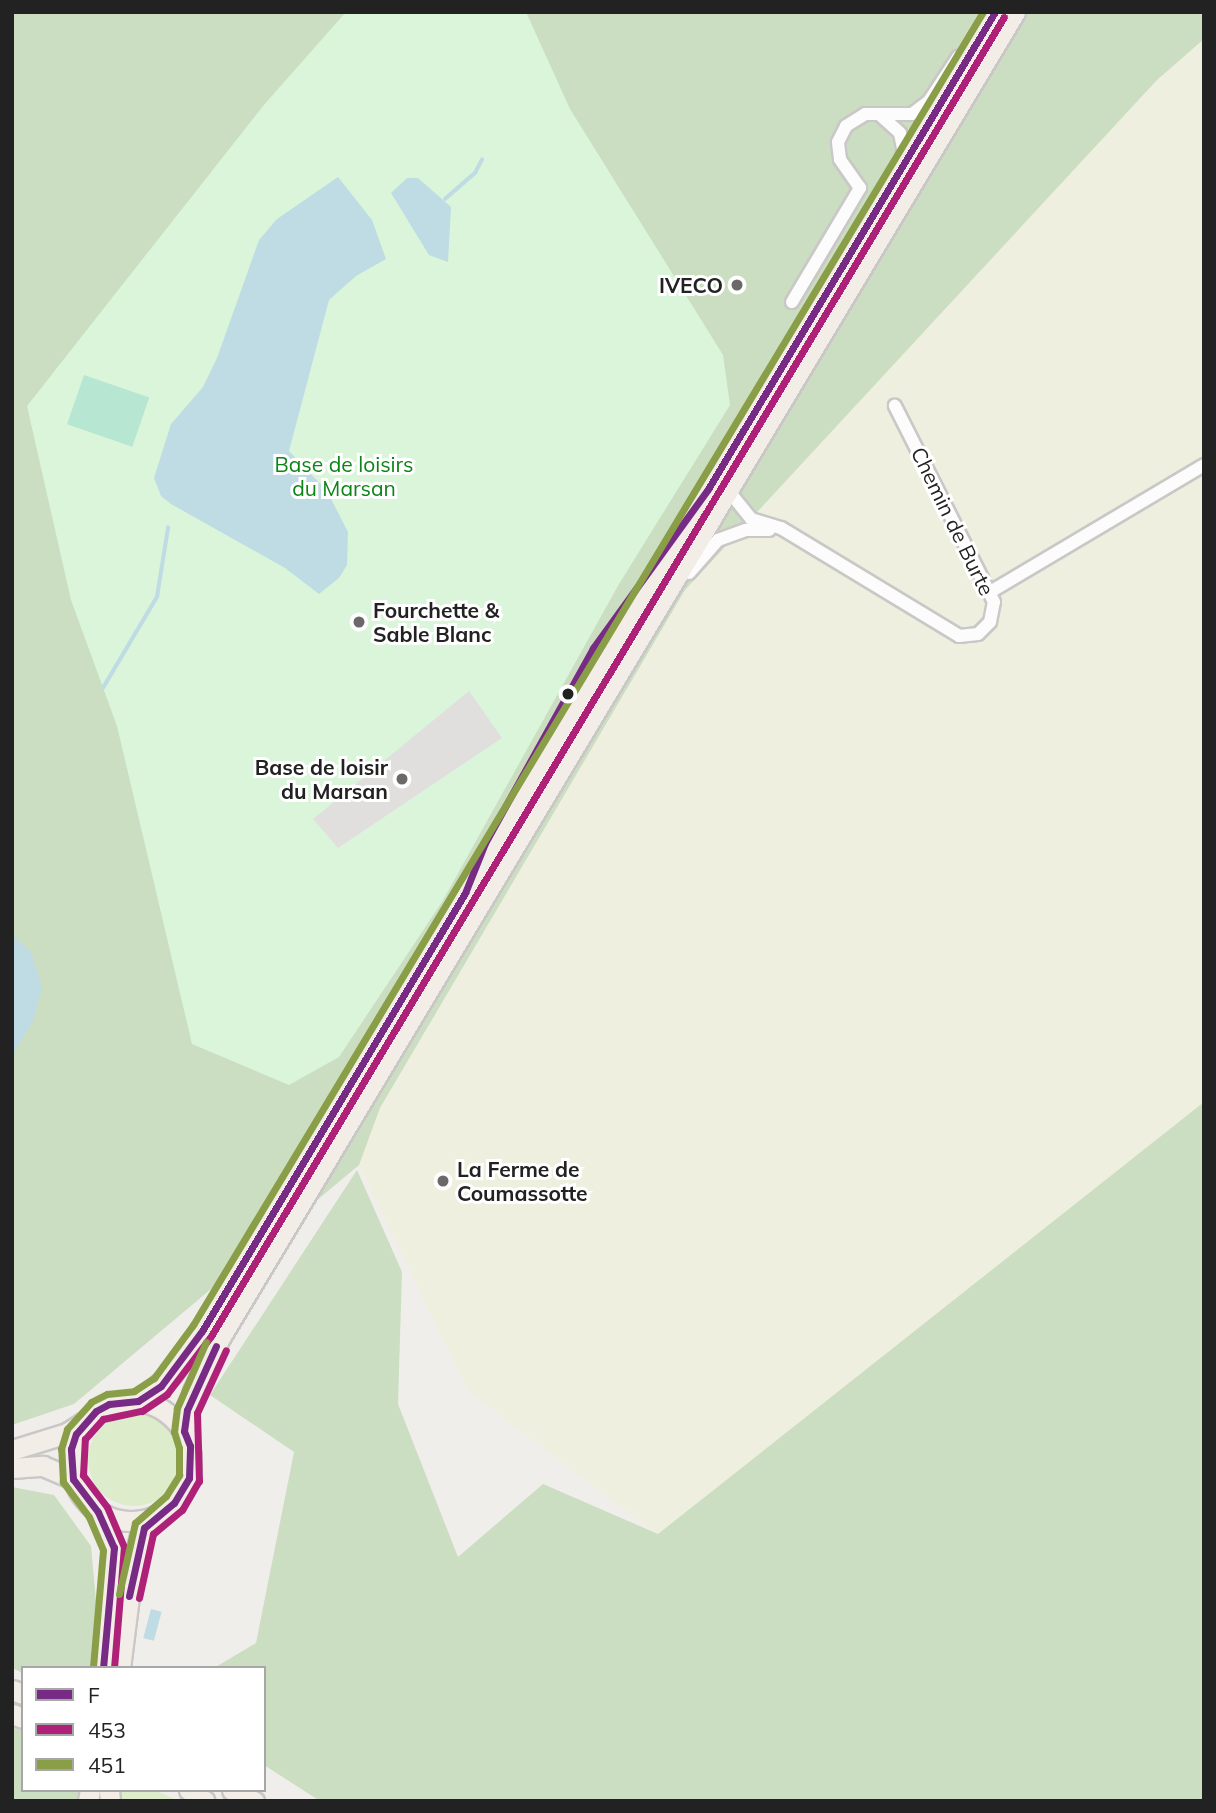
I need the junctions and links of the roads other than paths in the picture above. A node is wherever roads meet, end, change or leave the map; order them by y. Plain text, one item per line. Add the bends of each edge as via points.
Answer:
1 (986, 12) edge
2 (995, 12) edge
3 (1015, 12) edge
4 (878, 114) junction
5 (905, 161) junction
6 (792, 302) dead end
7 (895, 406) dead end
8 (1204, 466) edge
9 (727, 489) junction
10 (796, 538) junction
11 (990, 592) junction
12 (601, 699) junction
13 (138, 1401) junction
14 (85, 1421) junction
15 (184, 1431) junction
16 (12, 1450) edge
17 (12, 1468) edge
18 (73, 1479) junction
19 (98, 1512) junction
20 (152, 1518) junction
21 (103, 1666) edge
22 (120, 1666) edge
23 (236, 1792) edge
24 (254, 1801) edge

1 - 4 street via 921,109 905,116
2 - 5 main road
3 - 9 main road
4 - 5 street via 900,133
4 - 6 street via 855,119 841,133 840,159 860,188
5 - 13 main road via 202,1331 172,1374
7 - 11 street, Chemin de Burte
8 - 11 street
9 - 10 street, Chemin de Burte via 745,515
9 - 12 main road
10 - 11 street, Chemin de Burte via 959,636 985,629 994,608
10 - 12 street, Chemin de Burte via 757,529 710,545
12 - 15 main road via 221,1336 193,1391
13 - 14 main road via 109,1404
13 - 15 main road via 169,1414
14 - 16 main road via 67,1433
14 - 18 main road via 71,1449
15 - 20 main road via 190,1446 189,1478 174,1503
17 - 18 main road via 43,1466
18 - 19 main road
19 - 20 main road via 124,1521
19 - 21 main road via 114,1548
20 - 22 main road via 139,1540 133,1564
23 - 24 main road

